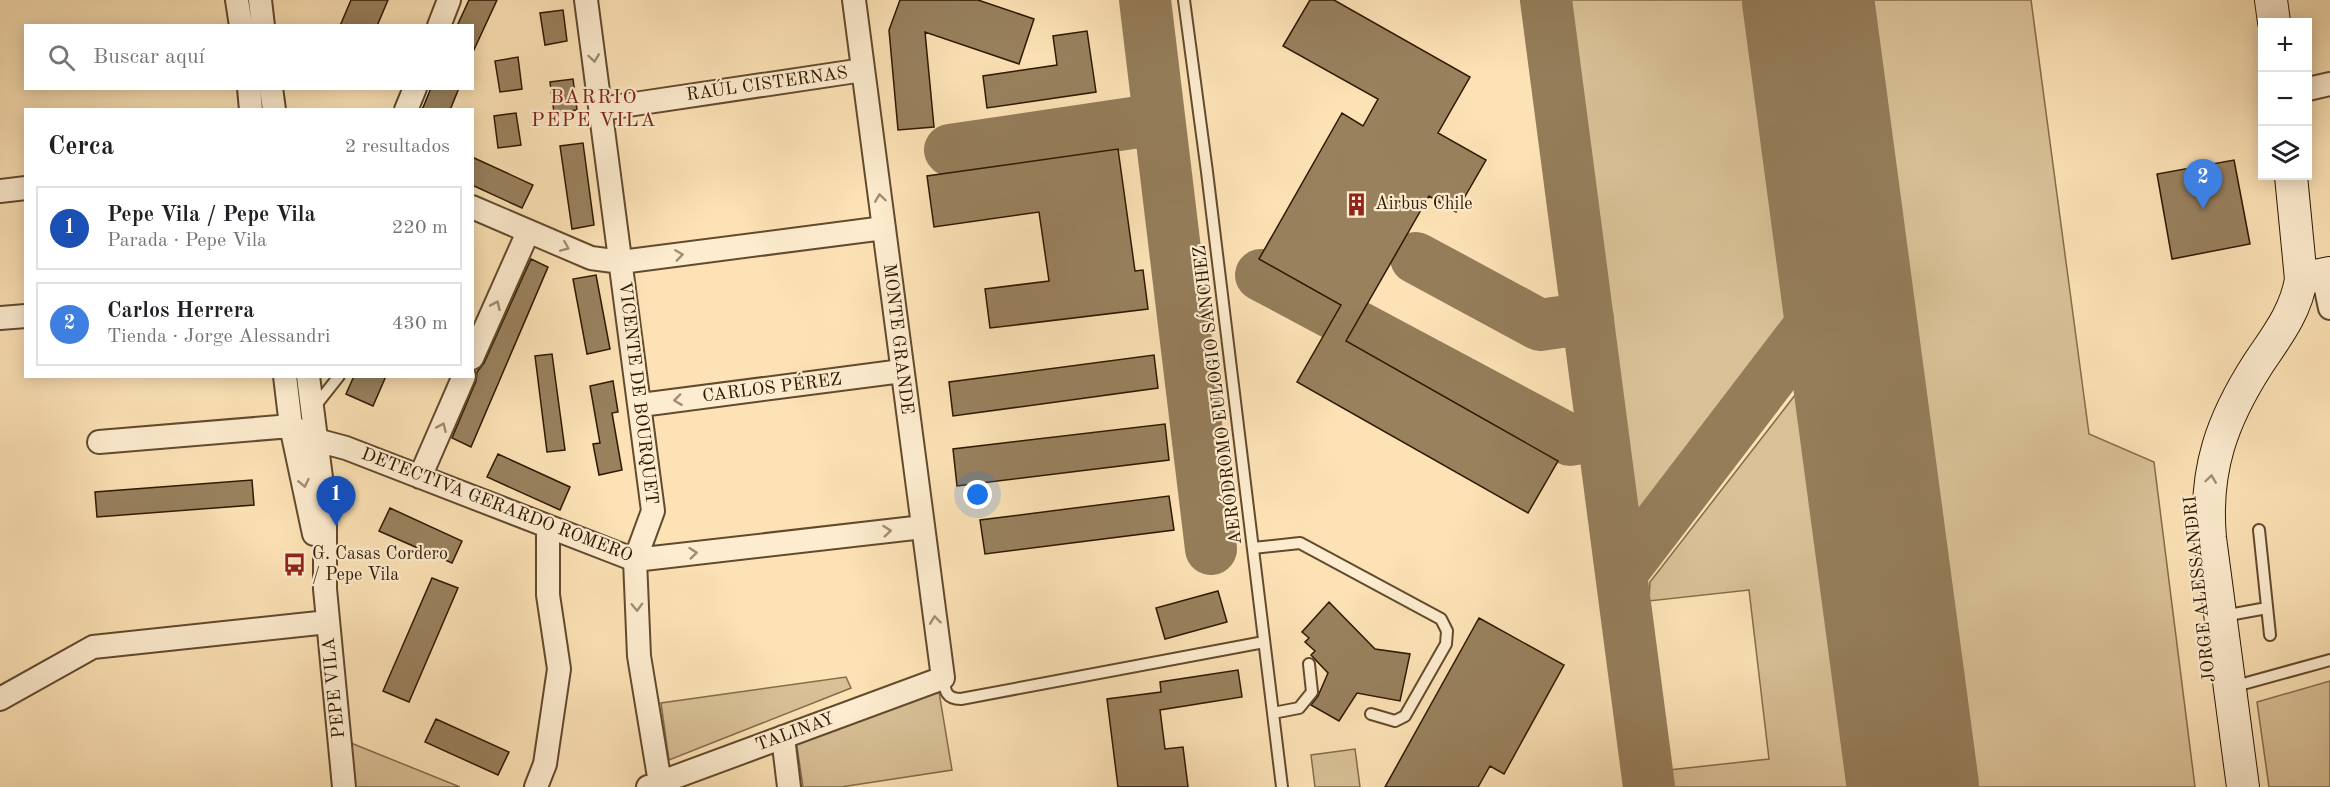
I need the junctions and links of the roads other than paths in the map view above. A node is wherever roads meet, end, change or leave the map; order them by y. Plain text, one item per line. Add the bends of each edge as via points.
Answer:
1 (237, 0) edge
2 (260, 0) edge
3 (449, 0) edge
4 (586, 0) edge
5 (854, 0) edge
6 (1184, 0) edge
7 (2271, 0) edge
8 (2273, 18) edge
9 (241, 24) edge
10 (263, 24) edge
11 (440, 24) edge
12 (863, 70) junction
13 (2330, 84) edge
14 (2312, 88) edge
15 (249, 90) edge
16 (271, 90) edge
17 (414, 90) edge
18 (251, 108) edge
19 (274, 108) edge
20 (407, 108) edge
21 (600, 109) junction
22 (2292, 180) edge
23 (24, 188) edge
24 (0, 191) edge
25 (474, 208) edge
26 (884, 228) junction
27 (528, 232) junction
28 (621, 262) junction
29 (2318, 276) edge
30 (2330, 308) edge
31 (24, 316) edge
32 (0, 318) edge
33 (474, 354) edge
34 (903, 371) junction
35 (285, 378) edge
36 (308, 378) edge
37 (337, 378) edge
38 (464, 378) edge
39 (641, 405) junction
40 (312, 411) junction
41 (291, 426) junction
42 (316, 440) junction
43 (99, 442) dead end
44 (420, 477) junction
45 (548, 527) junction
46 (923, 527) junction
47 (2259, 530) dead end
48 (1253, 548) junction
49 (635, 560) junction
50 (325, 589) junction
51 (2267, 608) junction
52 (2220, 617) junction
53 (328, 622) junction
54 (2270, 635) dead end
55 (1264, 642) junction
56 (2330, 660) edge
57 (1309, 664) dead end
58 (943, 678) junction
59 (2229, 687) junction
60 (0, 699) edge
61 (1273, 713) junction
62 (1371, 714) dead end
63 (783, 736) junction
64 (654, 785) edge
65 (337, 786) edge
66 (536, 787) edge
67 (789, 787) edge
68 (1282, 787) edge
69 (2222, 787) edge
70 (2243, 787) edge

1 - 9 street
2 - 10 street
3 - 11 street
4 -> 21 street, VICENTE DE BOURQUET
5 - 12 street, MONTE GRANDE
6 - 48 lane, AERÓDROMO EULOGIO SÁNCHEZ
7 - 8 main road
12 - 21 street, RAÚL CISTERNAS
26 -> 12 street, MONTE GRANDE
13 - 14 street
15 - 18 street
16 - 19 street
17 - 20 street
21 - 28 street, VICENTE DE BOURQUET
22 - 29 main road, JORGE ALESSANDRI
23 - 24 street
25 - 27 street
28 -> 26 street
26 - 34 street, MONTE GRANDE
27 -> 28 street via 591,258
33 -> 27 street
28 - 39 street, VICENTE DE BOURQUET
29 - 30 street
52 -> 29 main road, JORGE ALESSANDRI via 2209,518 2215,456 2237,398 2297,299
29 - 69 main road, JORGE ALESSANDRI via 2268,316 2223,381 2201,428 2191,465 2190,524
31 - 32 street
34 -> 39 street, CARLOS PÉREZ
34 - 46 street, MONTE GRANDE
35 - 41 street, PEPE VILA
36 - 40 street, PEPE VILA
37 - 40 lane
44 -> 38 street
39 - 49 street, VICENTE DE BOURQUET via 653,511
40 - 42 street, PEPE VILA
41 - 42 street, DETECTIVA GERARDO ROMERO
41 - 43 street
41 -> 50 street, PEPE VILA
42 - 44 street, DETECTIVA GERARDO ROMERO
42 - 50 street, PEPE VILA via 325,509
44 - 45 street, DETECTIVA GERARDO ROMERO
45 - 49 street, DETECTIVA GERARDO ROMERO
45 - 66 street via 548,595 559,669 545,764
49 -> 46 street, DETECTIVA GERARDO ROMERO
58 -> 46 street, MONTE GRANDE
47 - 51 lane
48 - 55 lane, AERÓDROMO EULOGIO SÁNCHEZ
48 - 62 lane via 1300,543 1441,619 1447,631 1446,644 1405,716 1395,721
49 -> 64 street, VICENTE DE BOURQUET via 639,656
50 - 53 street, PEPE VILA
51 - 52 lane
51 - 54 lane
52 - 59 main road, JORGE ALESSANDRI
53 - 60 street via 93,647
53 - 65 street, PEPE VILA
55 - 58 lane via 961,699 947,695
55 - 61 lane, AERÓDROMO EULOGIO SÁNCHEZ
56 - 59 lane
57 - 61 lane via 1312,693 1299,708
58 - 63 street, TALINAY
59 - 70 main road, JORGE ALESSANDRI
61 - 68 lane, AERÓDROMO EULOGIO SÁNCHEZ
63 - 64 street, TALINAY
63 - 67 street

